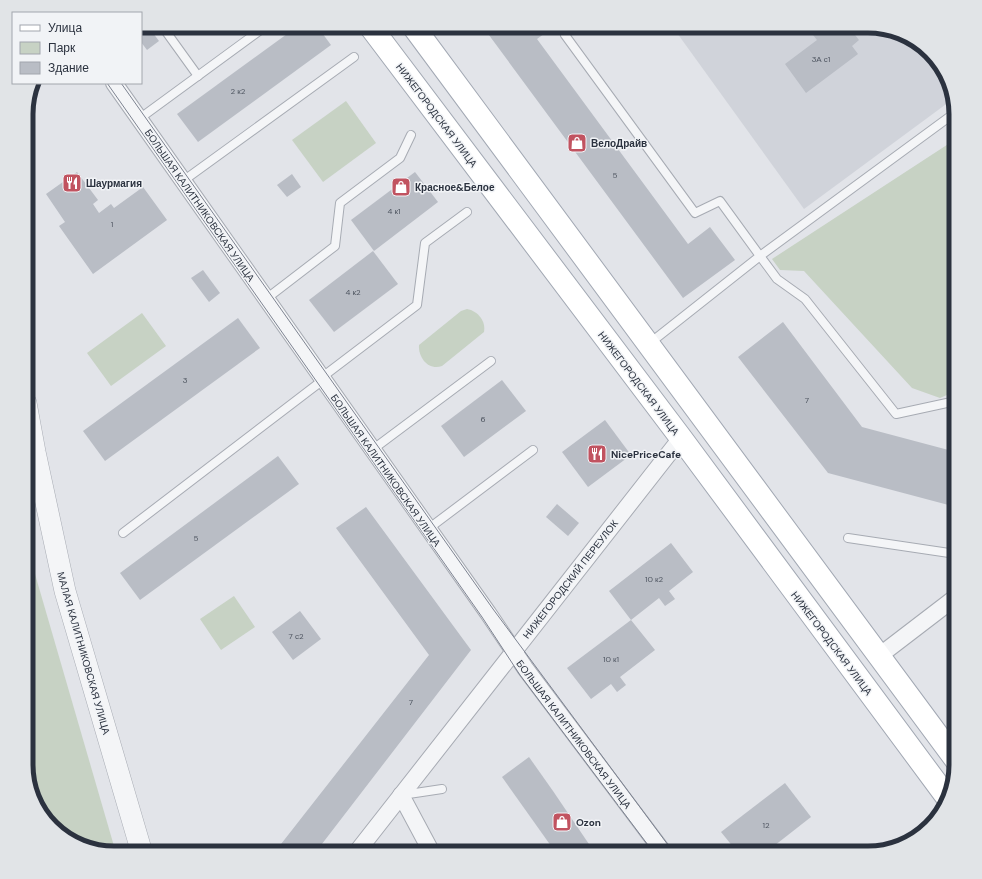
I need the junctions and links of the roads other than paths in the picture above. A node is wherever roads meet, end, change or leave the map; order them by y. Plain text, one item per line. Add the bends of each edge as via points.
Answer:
1 (167, 33) edge
2 (256, 33) edge
3 (375, 33) edge
4 (418, 33) edge
5 (567, 33) edge
6 (354, 57) dead end
7 (198, 76) junction
8 (115, 84) edge
9 (949, 117) edge
10 (139, 118) junction
11 (411, 135) dead end
12 (183, 181) junction
13 (467, 212) dead end
14 (760, 256) junction
15 (266, 299) junction
16 (649, 344) junction
17 (491, 361) dead end
18 (322, 379) junction
19 (949, 403) edge
20 (681, 438) junction
21 (372, 450) junction
22 (533, 450) dead end
23 (33, 461) edge
24 (33, 495) edge
25 (51, 524) junction
26 (428, 529) junction
27 (123, 533) dead end
28 (848, 538) dead end
29 (949, 553) edge
30 (949, 602) edge
31 (513, 652) junction
32 (879, 656) junction
33 (949, 751) edge
34 (442, 789) dead end
35 (944, 794) edge
36 (401, 795) junction
37 (140, 846) edge
38 (361, 846) edge
39 (428, 846) edge
40 (659, 846) edge

1 - 7 lane
2 - 7 lane
3 - 20 main road, НИЖЕГОРОДСКАЯ УЛИЦА
4 - 16 main road
5 - 14 lane via 565,35 695,213 720,201
6 - 12 lane
7 - 10 lane
8 - 10 street, БОЛЬШАЯ КАЛИТНИКОВСКАЯ УЛИЦА
9 - 14 lane
10 - 12 street, БОЛЬШАЯ КАЛИТНИКОВСКАЯ УЛИЦА
11 - 15 lane via 400,158 340,203 335,246
12 - 15 street, БОЛЬШАЯ КАЛИТНИКОВСКАЯ УЛИЦА
13 - 18 lane via 425,243 417,305
14 - 16 lane
14 - 19 lane via 777,279 805,299 896,414
15 - 18 street, БОЛЬШАЯ КАЛИТНИКОВСКАЯ УЛИЦА
16 - 32 main road
17 - 21 lane
18 - 21 street, БОЛЬШАЯ КАЛИТНИКОВСКАЯ УЛИЦА
18 - 27 lane
20 - 31 street, НИЖЕГОРОДСКИЙ ПЕРЕУЛОК
20 - 35 main road, НИЖЕГОРОДСКАЯ УЛИЦА
21 - 26 street, БОЛЬШАЯ КАЛИТНИКОВСКАЯ УЛИЦА
22 - 26 lane
23 - 25 street, МАЛАЯ КАЛИТНИКОВСКАЯ УЛИЦА
24 - 25 street
25 - 37 street, МАЛАЯ КАЛИТНИКОВСКАЯ УЛИЦА via 65,591
26 - 31 street, БОЛЬШАЯ КАЛИТНИКОВСКАЯ УЛИЦА
28 - 29 lane
30 - 32 street
31 - 36 street, НИЖЕГОРОДСКИЙ ПЕРЕУЛОК
31 - 40 street, БОЛЬШАЯ КАЛИТНИКОВСКАЯ УЛИЦА
32 - 33 main road
34 - 36 lane
36 - 38 street, НИЖЕГОРОДСКИЙ ПЕРЕУЛОК
36 - 39 street

